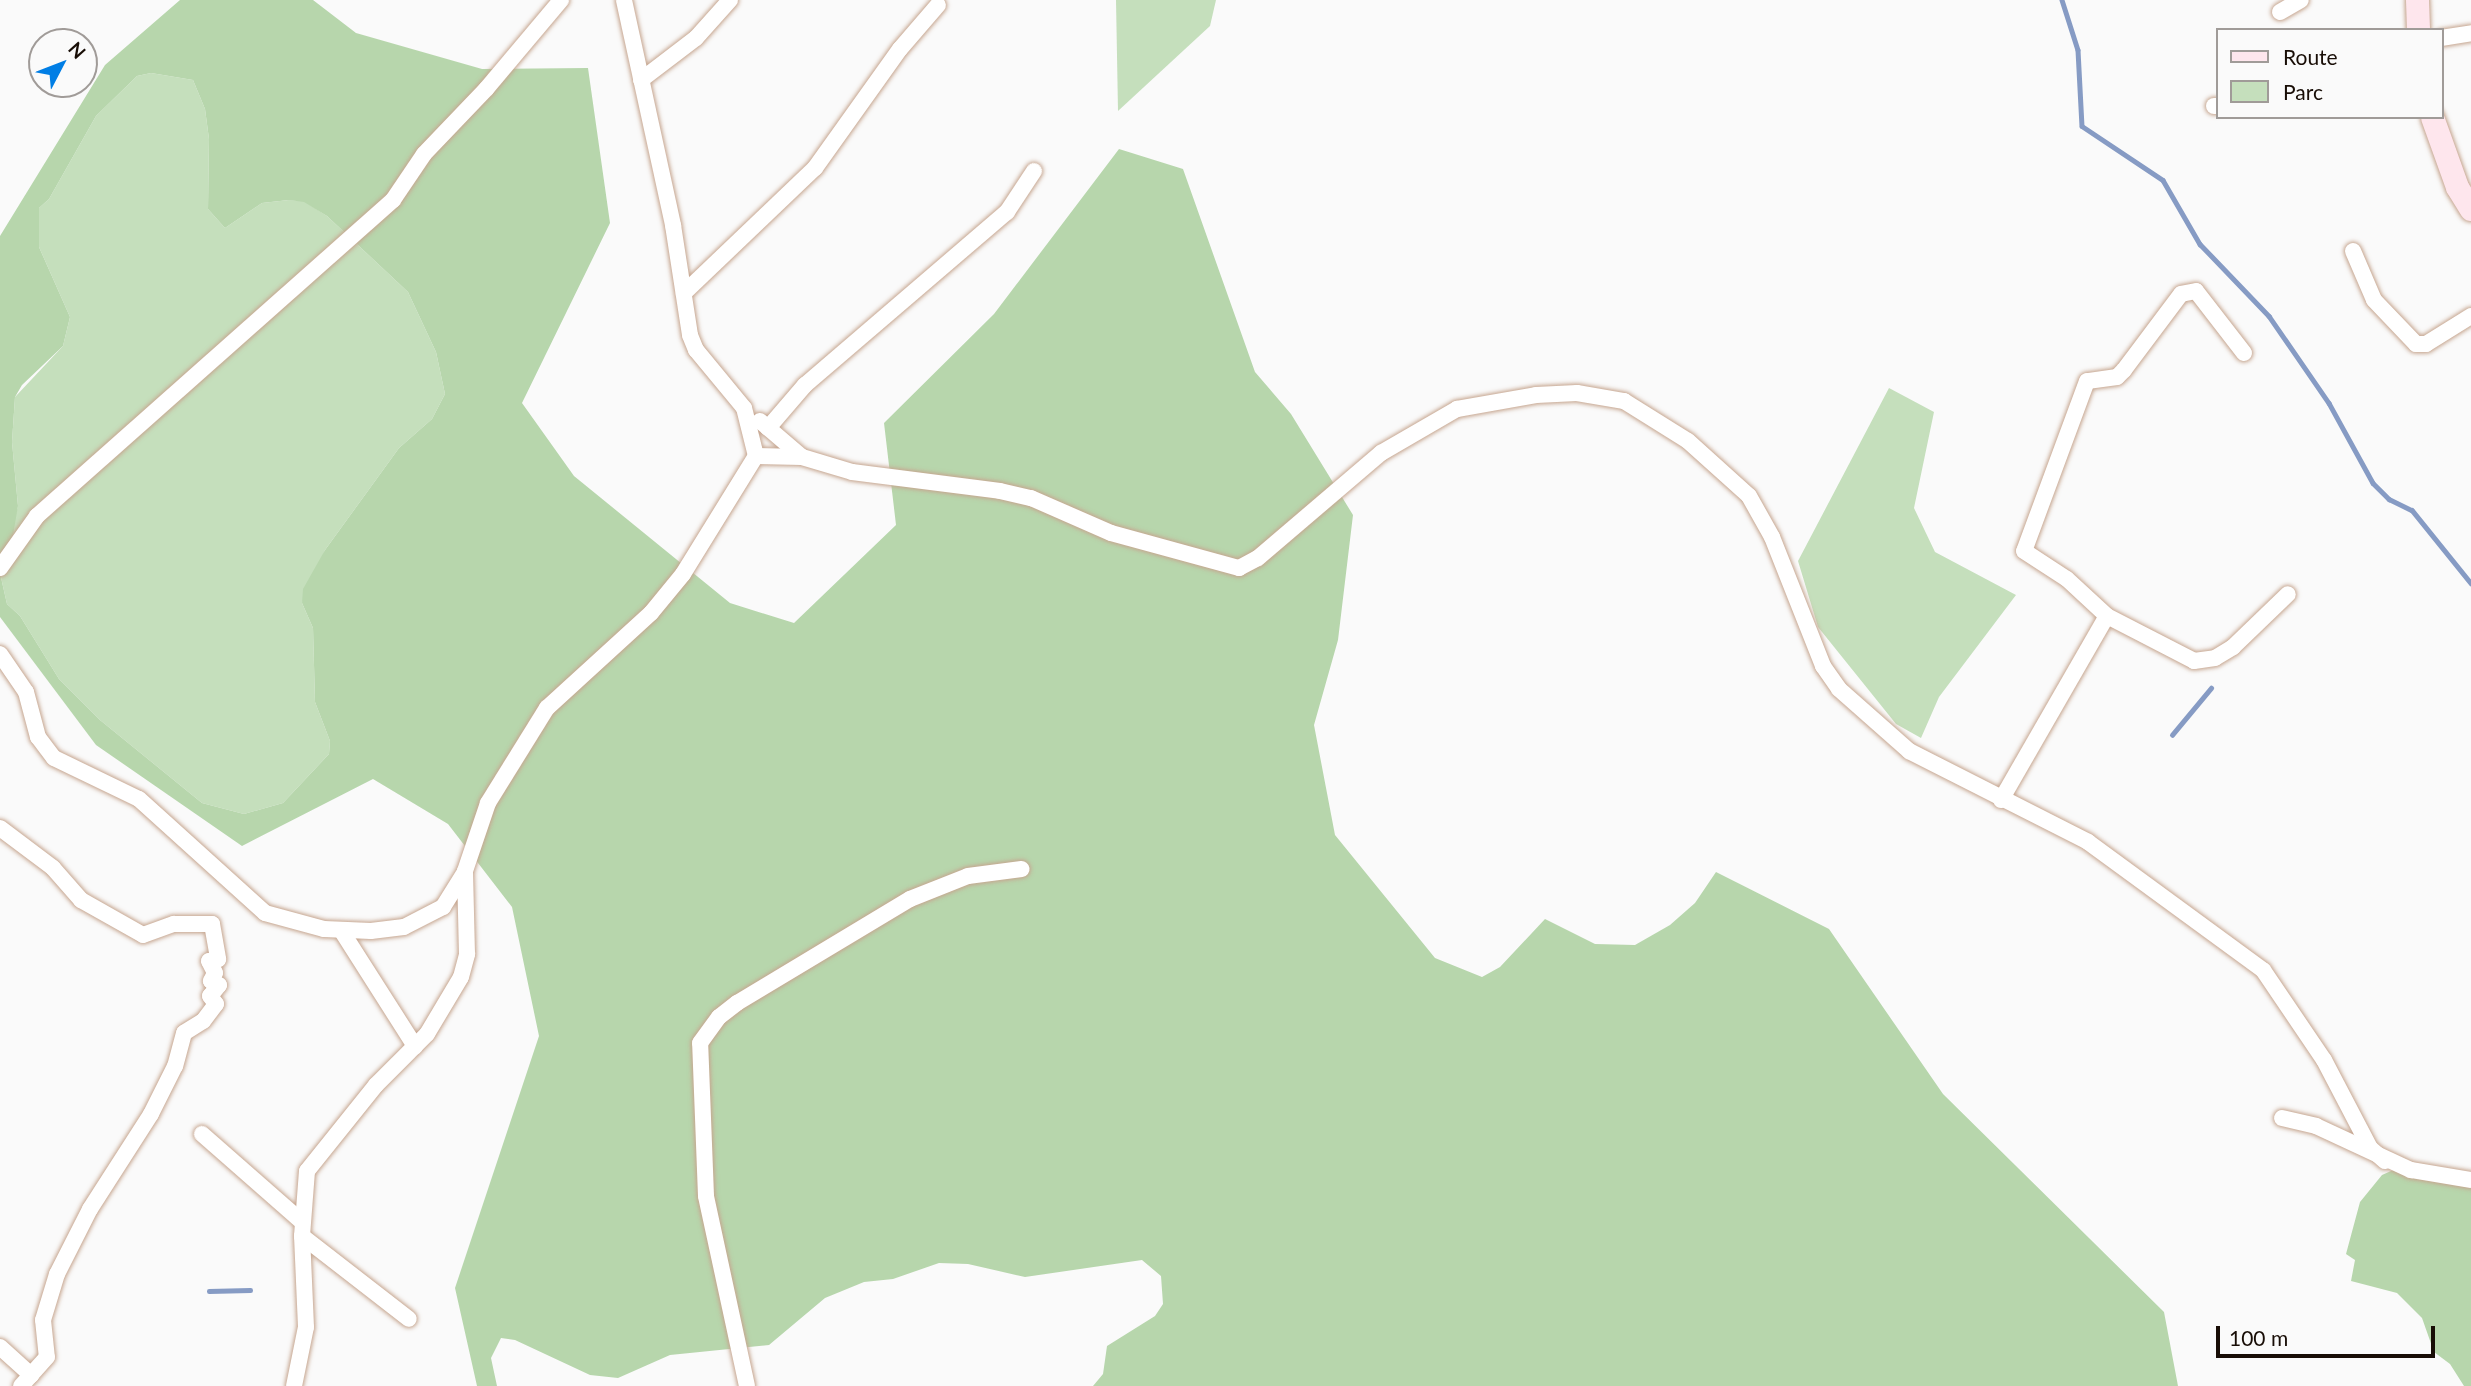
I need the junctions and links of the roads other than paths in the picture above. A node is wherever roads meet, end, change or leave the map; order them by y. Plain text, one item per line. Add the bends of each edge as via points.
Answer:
1 (624, 0) edge
2 (730, 0) edge
3 (2301, 0) edge
4 (2417, 0) edge
5 (553, 2) edge
6 (939, 5) dead end
7 (2280, 12) dead end
8 (2418, 28) edge
9 (2471, 33) edge
10 (2443, 38) edge
11 (641, 80) junction
12 (2433, 119) edge
13 (1034, 171) dead end
14 (2471, 209) edge
15 (2353, 251) dead end
16 (684, 293) junction
17 (2471, 316) edge
18 (2244, 353) dead end
19 (744, 408) junction
20 (768, 428) junction
21 (756, 456) junction
22 (802, 457) junction
23 (0, 568) edge
24 (2288, 594) dead end
25 (2107, 616) junction
26 (0, 654) edge
27 (2001, 800) junction
28 (0, 828) edge
29 (1022, 869) dead end
30 (465, 871) junction
31 (341, 930) junction
32 (415, 1046) junction
33 (2282, 1118) dead end
34 (202, 1134) dead end
35 (2385, 1161) junction
36 (2471, 1180) edge
37 (302, 1229) junction
38 (409, 1319) dead end
39 (0, 1347) edge
40 (26, 1380) edge
41 (294, 1386) edge
42 (747, 1386) edge

1 - 11 street
2 - 11 street via 696,38
3 - 7 street
4 - 8 street
5 - 23 street via 424,154 393,200 37,516
6 - 16 street via 900,49 815,168
9 - 10 street
11 - 16 street
12 - 14 street via 2452,177
13 - 20 street via 1007,212 805,385
15 - 17 street via 2374,300 2416,344 2427,344
16 - 19 street via 696,350
18 - 25 street via 2189,289 2117,377 2087,381 2023,544 2028,557 2067,579
19 - 20 street
19 - 21 street
20 - 22 street
21 - 22 street
21 - 30 street via 665,597 547,708 488,803
22 - 27 street via 852,472 1031,498 1111,533 1238,568 1258,558 1381,453 1457,409 1577,393 1624,401 1688,441 1749,496 1772,537 1823,666 1839,689 1909,751
24 - 25 street via 2233,647 2206,661 2194,661
25 - 27 street
26 - 31 street via 26,692 38,737 54,758 139,799 265,913
27 - 35 street via 2088,842 2263,970 2324,1060 2370,1148
28 - 40 street via 53,868 81,900 143,935 174,924 212,924 218,959 209,961 215,972 211,981 219,985 210,996 216,1004 203,1021 184,1033 175,1066 151,1114 90,1209 57,1274 43,1320 47,1357
29 - 42 street via 968,876 910,900 737,1003 719,1017 700,1043 706,1196
30 - 31 street via 443,907 428,919 382,930
30 - 32 street via 467,954 461,977
31 - 32 street
32 - 37 street via 376,1085 307,1171
33 - 35 street via 2316,1126
34 - 37 street
35 - 36 street
37 - 38 street
37 - 41 street via 306,1327
39 - 40 street

